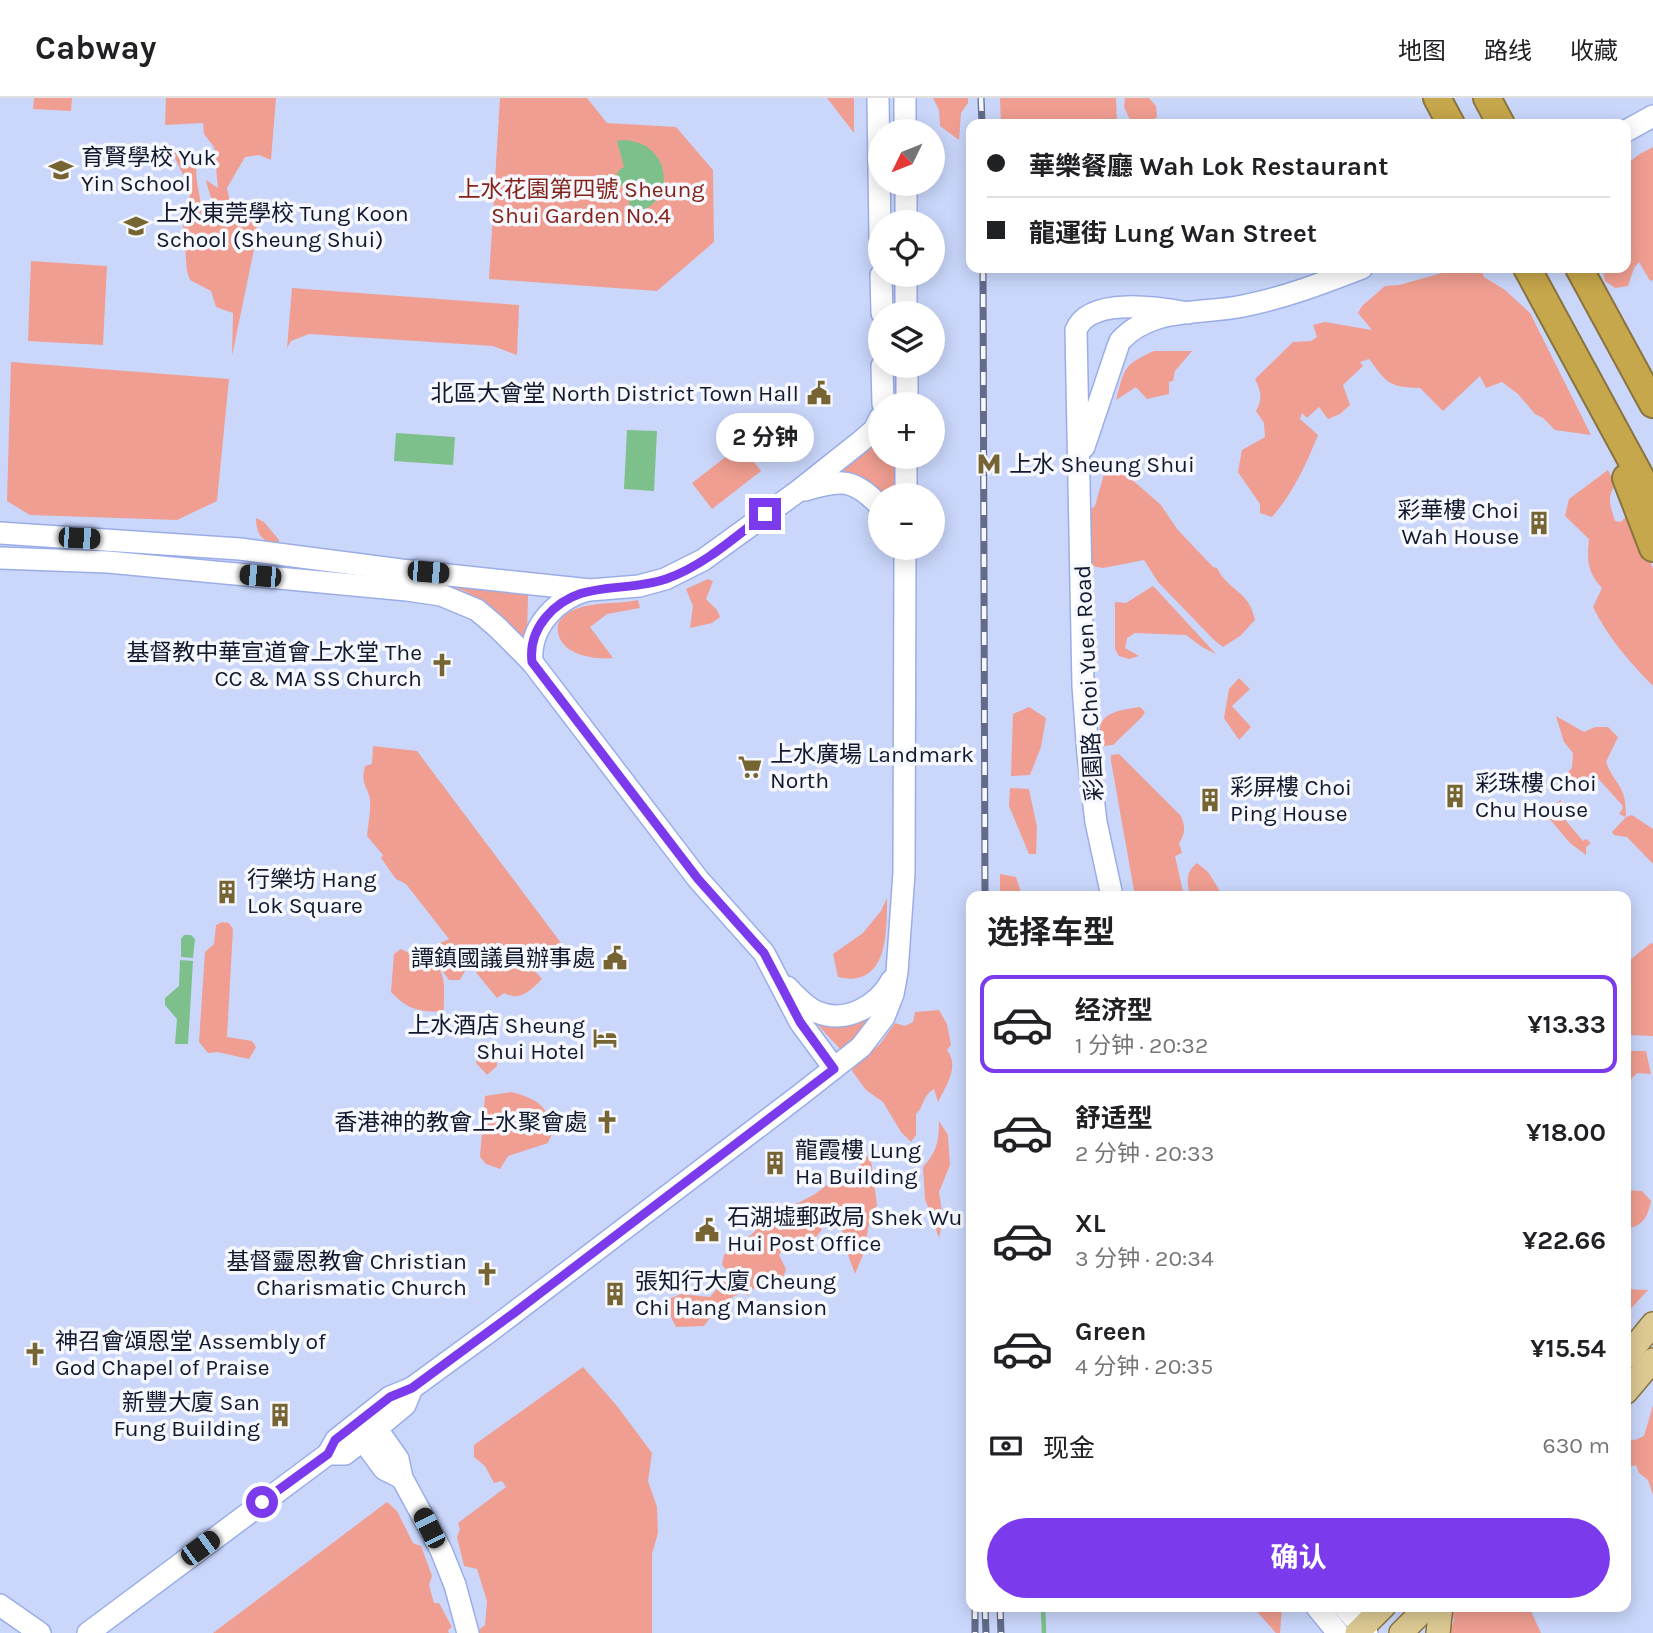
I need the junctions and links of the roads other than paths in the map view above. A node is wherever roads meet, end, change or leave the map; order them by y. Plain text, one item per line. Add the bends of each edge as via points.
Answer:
1 (878, 98) edge
2 (905, 98) edge
3 (1437, 98) edge
4 (1487, 98) edge
5 (1653, 116) edge
6 (905, 119) edge
7 (1448, 119) edge
8 (1498, 119) edge
9 (1631, 127) edge
10 (880, 210) edge
11 (1347, 273) edge
12 (1530, 273) edge
13 (1582, 273) edge
14 (1098, 313) junction
15 (1188, 313) junction
16 (1077, 342) junction
17 (1119, 343) junction
18 (1653, 404) edge
19 (1606, 418) junction
20 (868, 435) edge
21 (1079, 469) junction
22 (797, 492) junction
23 (868, 495) edge
24 (1653, 500) edge
25 (0, 533) edge
26 (1653, 548) edge
27 (0, 558) edge
28 (905, 560) edge
29 (590, 590) junction
30 (532, 662) junction
31 (1111, 891) edge
32 (897, 972) junction
33 (777, 976) junction
34 (834, 1069) junction
35 (1653, 1324) edge
36 (1631, 1351) edge
37 (1653, 1360) edge
38 (1631, 1386) edge
39 (365, 1428) junction
40 (0, 1605) edge
41 (1321, 1612) edge
42 (1348, 1612) edge
43 (1379, 1612) edge
44 (1422, 1612) edge
45 (1440, 1612) edge
46 (1362, 1631) edge
47 (40, 1633) edge
48 (88, 1633) edge
49 (468, 1633) edge
50 (1338, 1633) edge
51 (1401, 1633) edge
52 (1438, 1633) edge

1 - 10 street
2 - 6 street
3 - 7 highway
4 - 8 highway
5 - 9 street
11 - 15 street via 1242,307
12 - 19 highway
13 - 18 highway
14 - 15 street via 1141,307
14 - 16 street via 1082,320 1076,330
14 - 17 street via 1114,319 1120,329
15 - 17 street via 1148,320
16 - 17 street via 1083,352 1099,358 1110,355
16 - 21 street, 彩園路 Choi Yuen Road
17 - 21 street, 彩園路 Choi Yuen Road
19 - 24 highway
19 - 26 highway
20 - 22 street
21 - 31 street, 彩園路 Choi Yuen Road via 1088,755
22 - 23 street via 843,481
22 - 29 street via 691,568 639,586
25 - 29 street via 240,549
27 - 30 street via 162,566 433,594 477,610
28 - 32 street via 904,873
29 - 30 street via 565,599 543,621 531,649
30 - 33 street via 698,879 756,943
32 - 33 street via 877,1000 859,1012 841,1016 807,1006
32 - 34 street via 879,1024
33 - 34 street via 800,1022
34 - 39 street via 412,1388 405,1405
35 - 36 main road
37 - 38 main road
39 - 48 street via 345,1454 328,1454
39 - 49 street via 398,1459 402,1478 441,1550
40 - 47 street
41 - 50 street
42 - 46 street
43 - 46 main road
44 - 51 main road
45 - 52 main road

